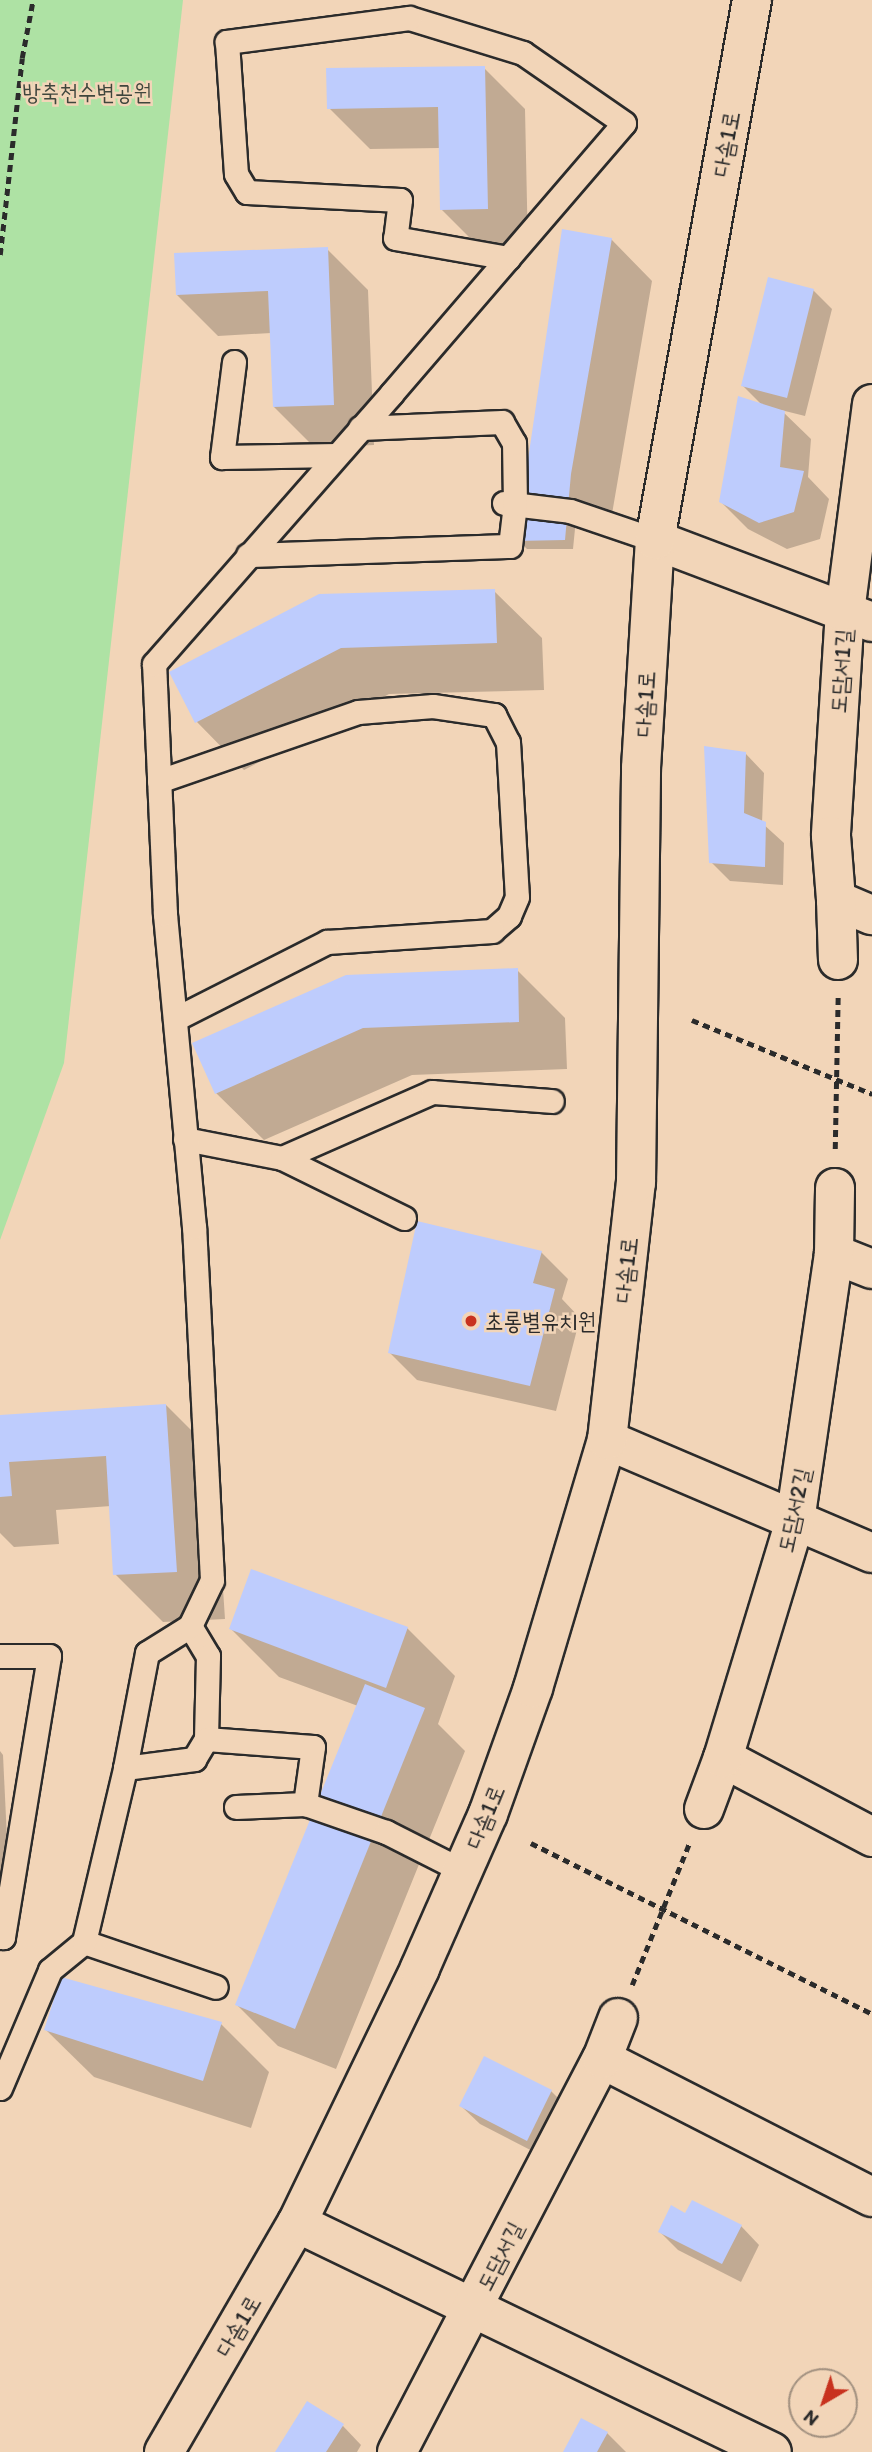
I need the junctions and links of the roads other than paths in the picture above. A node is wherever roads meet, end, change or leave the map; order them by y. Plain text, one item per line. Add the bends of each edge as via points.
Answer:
1 (752, 0) edge
2 (508, 258) junction
3 (234, 362) dead end
4 (872, 404) edge
5 (360, 428) junction
6 (337, 455) junction
7 (510, 503) junction
8 (655, 540) junction
9 (248, 555) junction
10 (858, 617) edge
11 (159, 781) junction
12 (835, 900) junction
13 (872, 915) edge
14 (838, 960) road end
15 (175, 1019) junction
16 (552, 1101) dead end
17 (186, 1139) junction
18 (282, 1158) junction
19 (835, 1188) road end
20 (404, 1218) dead end
21 (834, 1255) junction
22 (872, 1269) edge
23 (607, 1440) junction
24 (795, 1521) junction
25 (872, 1553) edge
26 (190, 1626) junction
27 (0, 1656) edge
28 (206, 1739) junction
29 (723, 1758) junction
30 (125, 1768) junction
31 (305, 1804) junction
32 (236, 1807) dead end
33 (704, 1810) road end
34 (872, 1838) edge
35 (463, 1871) junction
36 (0, 1937) edge
37 (84, 1942) junction
38 (216, 1986) dead end
39 (618, 2018) road end
40 (602, 2059) junction
41 (0, 2088) edge
42 (872, 2197) edge
43 (297, 2223) junction
44 (474, 2307) junction
45 (164, 2452) edge
46 (397, 2452) edge
47 (772, 2452) edge

1 - 8 street, 다솜1로
2 - 2 lane via 395,238 400,200 247,192 236,174 227,42 409,18 523,53 624,123
2 - 5 lane
3 - 6 lane via 222,457
4 - 10 street, 도담서1길
5 - 6 lane
5 - 7 lane via 502,422 514,443
6 - 9 lane
7 - 8 lane via 570,512
7 - 9 lane via 510,546
8 - 10 street
8 - 23 street, 다솜1로 via 642,768 636,1183
9 - 11 lane via 154,664
10 - 12 street, 도담서1길 via 831,836
11 - 15 lane
11 - 15 lane via 358,712 433,706 494,715 509,742 517,897 509,916 492,931 327,942
12 - 13 street
12 - 14 street, 도담서1길
15 - 17 lane
16 - 18 lane via 432,1092
17 - 18 lane
17 - 26 lane via 212,1580
18 - 20 lane
19 - 21 street, 도담서2길
21 - 22 street
21 - 24 street, 도담서2길
23 - 24 street
23 - 35 street, 다솜1로 via 533,1688
24 - 25 street
24 - 29 street, 도담서2길
26 - 28 lane via 208,1656
26 - 30 lane via 147,1653
27 - 36 lane via 49,1656
28 - 30 lane via 194,1759
28 - 31 lane via 313,1747
29 - 33 street, 도담서2길
29 - 34 street
30 - 37 lane
31 - 32 lane
31 - 35 lane via 386,1832
35 - 43 street, 다솜1로
37 - 38 lane
37 - 41 lane via 50,1970
39 - 40 street, 도담서길
40 - 42 street
40 - 44 street, 도담서길
43 - 44 street
43 - 45 street, 다솜1로
44 - 46 street, 도담서길
44 - 47 street

